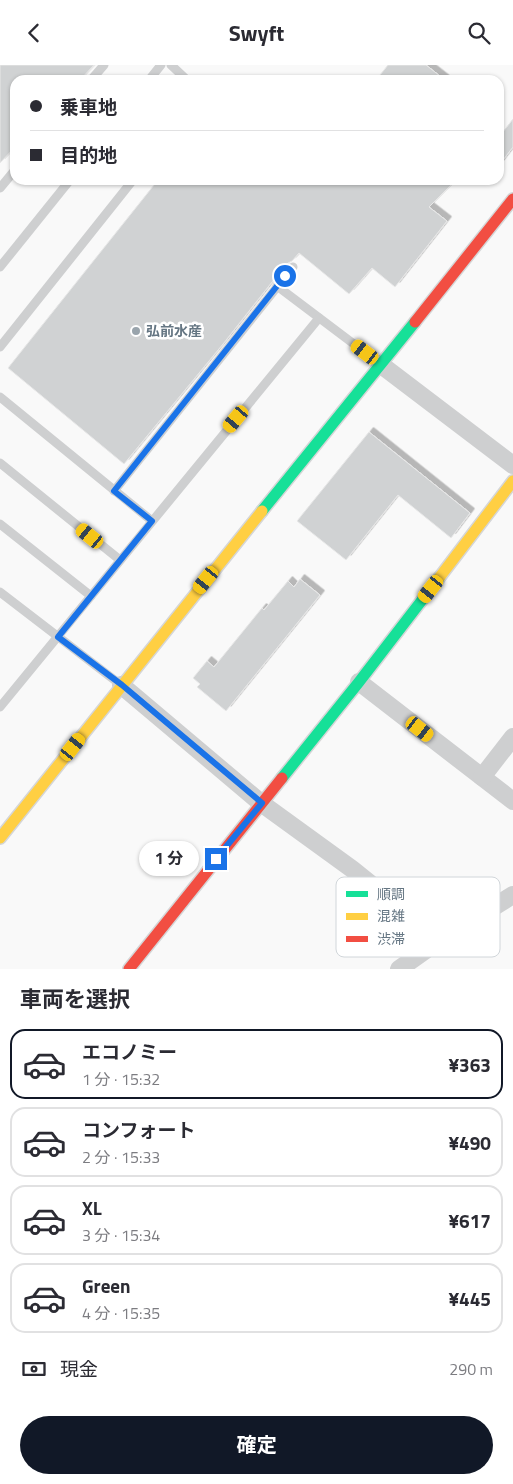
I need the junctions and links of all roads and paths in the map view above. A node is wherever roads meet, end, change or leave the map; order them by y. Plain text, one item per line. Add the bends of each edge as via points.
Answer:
1 (104, 65) edge
2 (161, 65) edge
3 (172, 65) edge
4 (96, 75) edge
5 (153, 75) edge
6 (182, 75) edge
7 (10, 176) edge
8 (66, 185) edge
9 (129, 185) edge
10 (0, 187) edge
11 (513, 199) edge
12 (0, 267) edge
13 (293, 267) dead end
14 (277, 286) junction
15 (319, 318) junction
16 (0, 347) edge
17 (380, 363) junction
18 (0, 397) edge
19 (0, 463) edge
20 (513, 465) edge
21 (513, 481) edge
22 (114, 491) junction
23 (152, 521) junction
24 (0, 524) edge
25 (120, 560) junction
26 (0, 592) edge
27 (91, 596) junction
28 (58, 637) junction
29 (359, 682) junction
30 (122, 685) junction
31 (0, 707) edge
32 (513, 737) edge
33 (482, 777) junction
34 (513, 801) edge
35 (262, 803) junction
36 (0, 838) edge
37 (362, 877) edge
38 (513, 895) edge
39 (500, 903) edge
40 (416, 957) edge
41 (129, 969) edge
42 (399, 969) edge

1 - 4 lane
2 - 5 lane
3 - 6 lane
7 - 10 lane
8 - 12 lane
9 - 16 lane
11 - 17 street
13 - 14 lane
14 - 15 lane
14 - 22 lane
15 - 17 lane
15 - 23 lane
17 - 20 street
17 - 30 street
18 - 22 lane
19 - 25 lane
21 - 29 street
22 - 23 lane
23 - 25 lane
24 - 27 lane
25 - 27 lane
26 - 28 lane
27 - 28 lane
28 - 30 lane
28 - 31 lane
29 - 33 street
29 - 35 street
30 - 35 street
30 - 36 street
32 - 33 street
33 - 34 street
35 - 37 street
35 - 41 street
38 - 39 street
40 - 42 street

